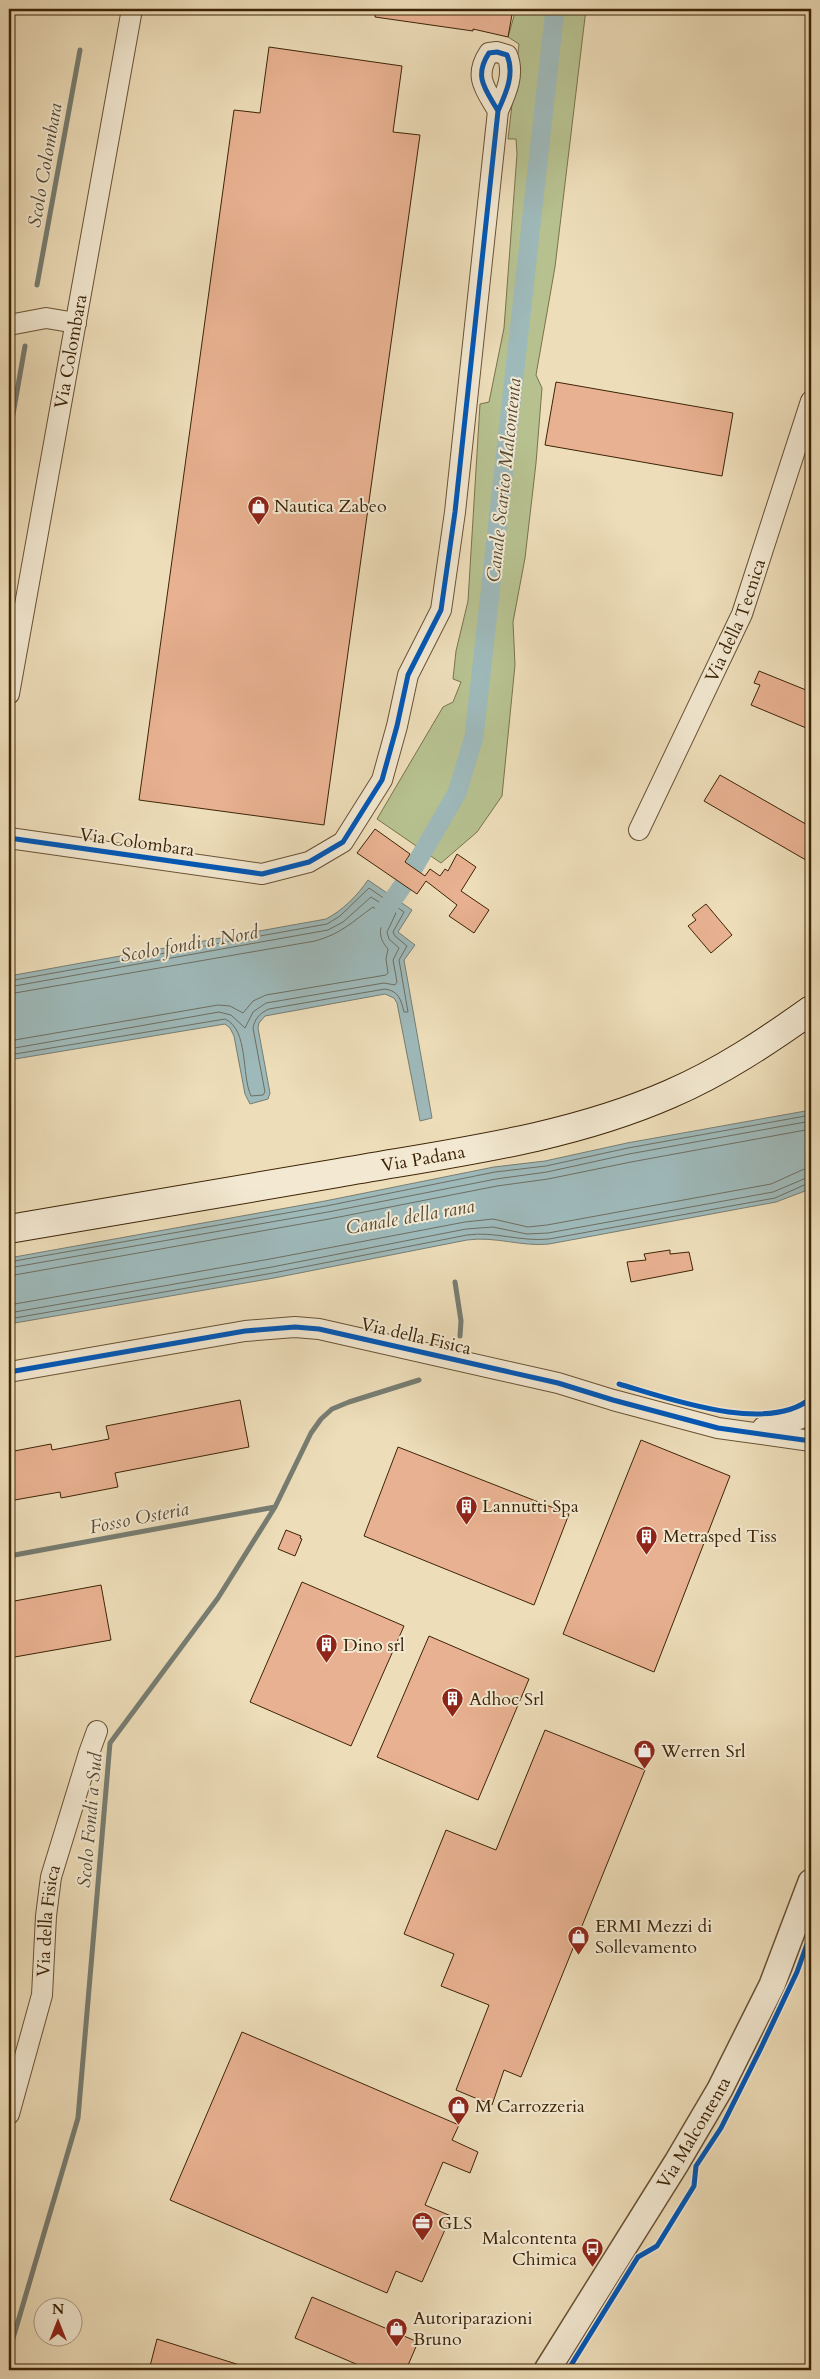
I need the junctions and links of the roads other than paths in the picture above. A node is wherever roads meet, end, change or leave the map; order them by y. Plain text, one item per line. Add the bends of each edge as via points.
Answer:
1 (132, 9) edge
2 (498, 111) dead end
3 (76, 323) junction
4 (9, 325) edge
5 (811, 400) edge
6 (9, 694) edge
7 (639, 830) dead end
8 (9, 838) edge
9 (811, 1010) edge
10 (9, 1229) edge
11 (9, 1372) edge
12 (811, 1414) edge
13 (718, 1428) junction
14 (811, 1441) edge
15 (98, 1731) dead end
16 (811, 1882) edge
17 (9, 2114) edge
18 (547, 2370) edge

1 - 3 street, Via Colombara
2 - 8 street, Via Colombara via 455,512 441,610 408,675 382,780 343,842 309,862 262,874
3 - 4 street via 46,318
3 - 6 street, Via Colombara
5 - 7 street, Via della Tecnica via 742,614
9 - 10 main road, Via Padana via 748,1054 697,1082 635,1108 581,1125 481,1148
11 - 13 street, Via della Fisica via 245,1331 319,1329 558,1383
12 - 13 street, Via della Fisica via 779,1425
13 - 14 street, Via della Fisica
15 - 17 street, Via della Fisica via 51,1877 42,1995
16 - 18 street, Via Malcontenta via 772,1985 720,2089

